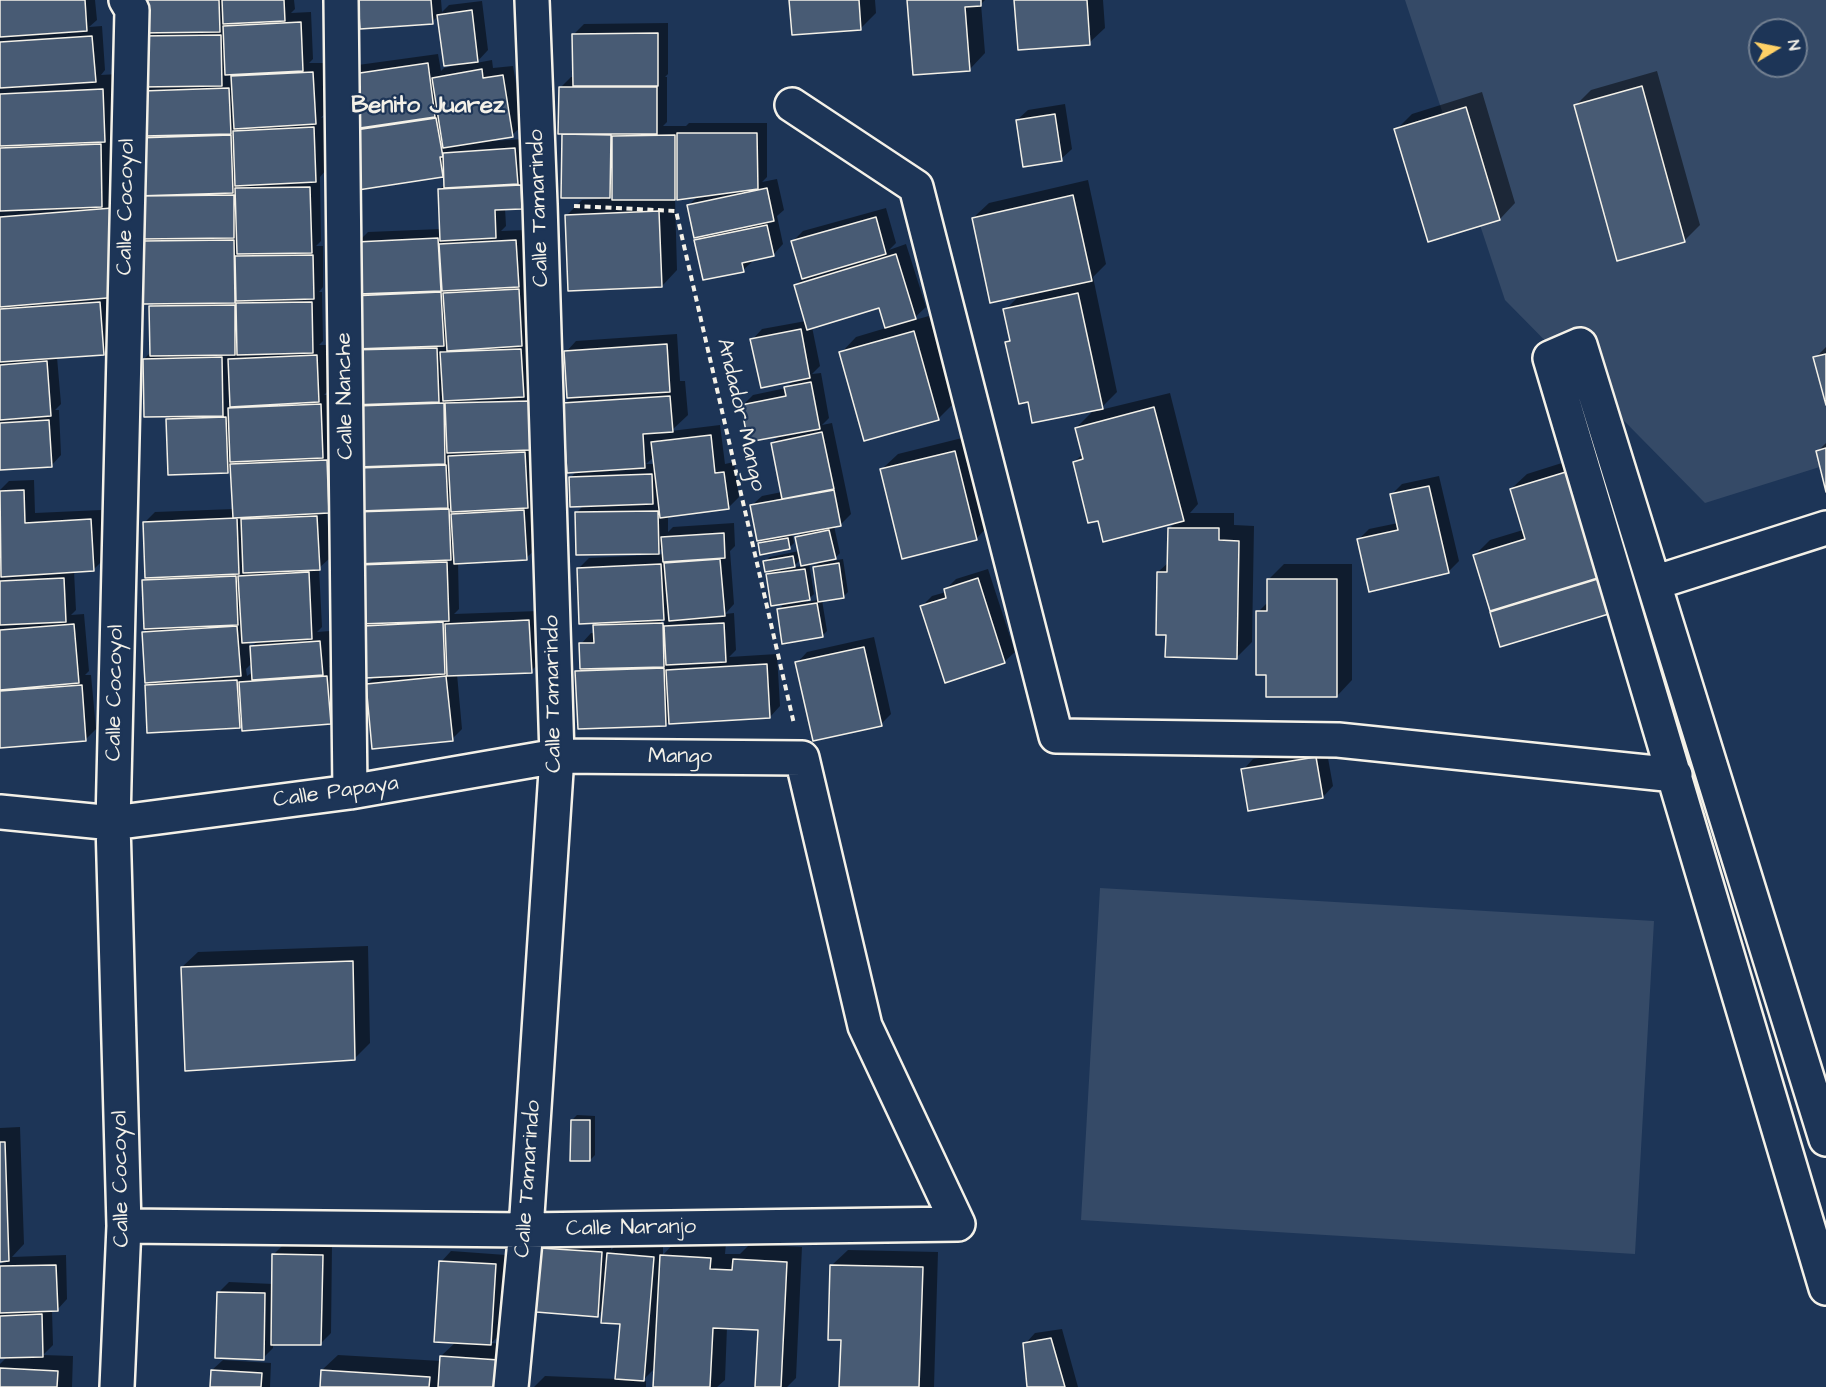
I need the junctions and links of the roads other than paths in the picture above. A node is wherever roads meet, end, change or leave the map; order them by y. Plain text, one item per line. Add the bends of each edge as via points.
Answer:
1 (126, 0) edge
2 (341, 0) edge
3 (532, 0) edge
4 (792, 105) dead end
5 (1826, 528) edge
6 (1654, 584) junction
7 (558, 756) junction
8 (1675, 775) junction
9 (350, 792) junction
10 (0, 812) edge
11 (113, 823) junction
12 (1826, 1139) edge
13 (958, 1224) joint
14 (124, 1227) junction
15 (526, 1230) junction
16 (1826, 1288) edge
17 (117, 1387) edge
18 (511, 1387) edge

1 - 11 street, Calle Cocoyol via 132,10
2 - 9 street, Calle Nanche
3 - 7 street, Calle Tamarindo
4 - 8 street via 916,187 1056,736 1338,740
5 - 6 street
6 - 8 street via 1580,345 1550,358
6 - 12 street
7 - 9 street, Calle Papaya
7 - 13 street, Mango via 802,758 865,1026
7 - 15 street, Calle Tamarindo
8 - 16 street
9 - 11 street, Calle Papaya
10 - 11 street, Calle Papaya
11 - 14 street, Calle Cocoyol
13 - 15 street, Calle Naranjo
14 - 15 street, Calle Naranjo
14 - 17 street, Calle Cocoyol
15 - 18 street, Calle Tamarindo

